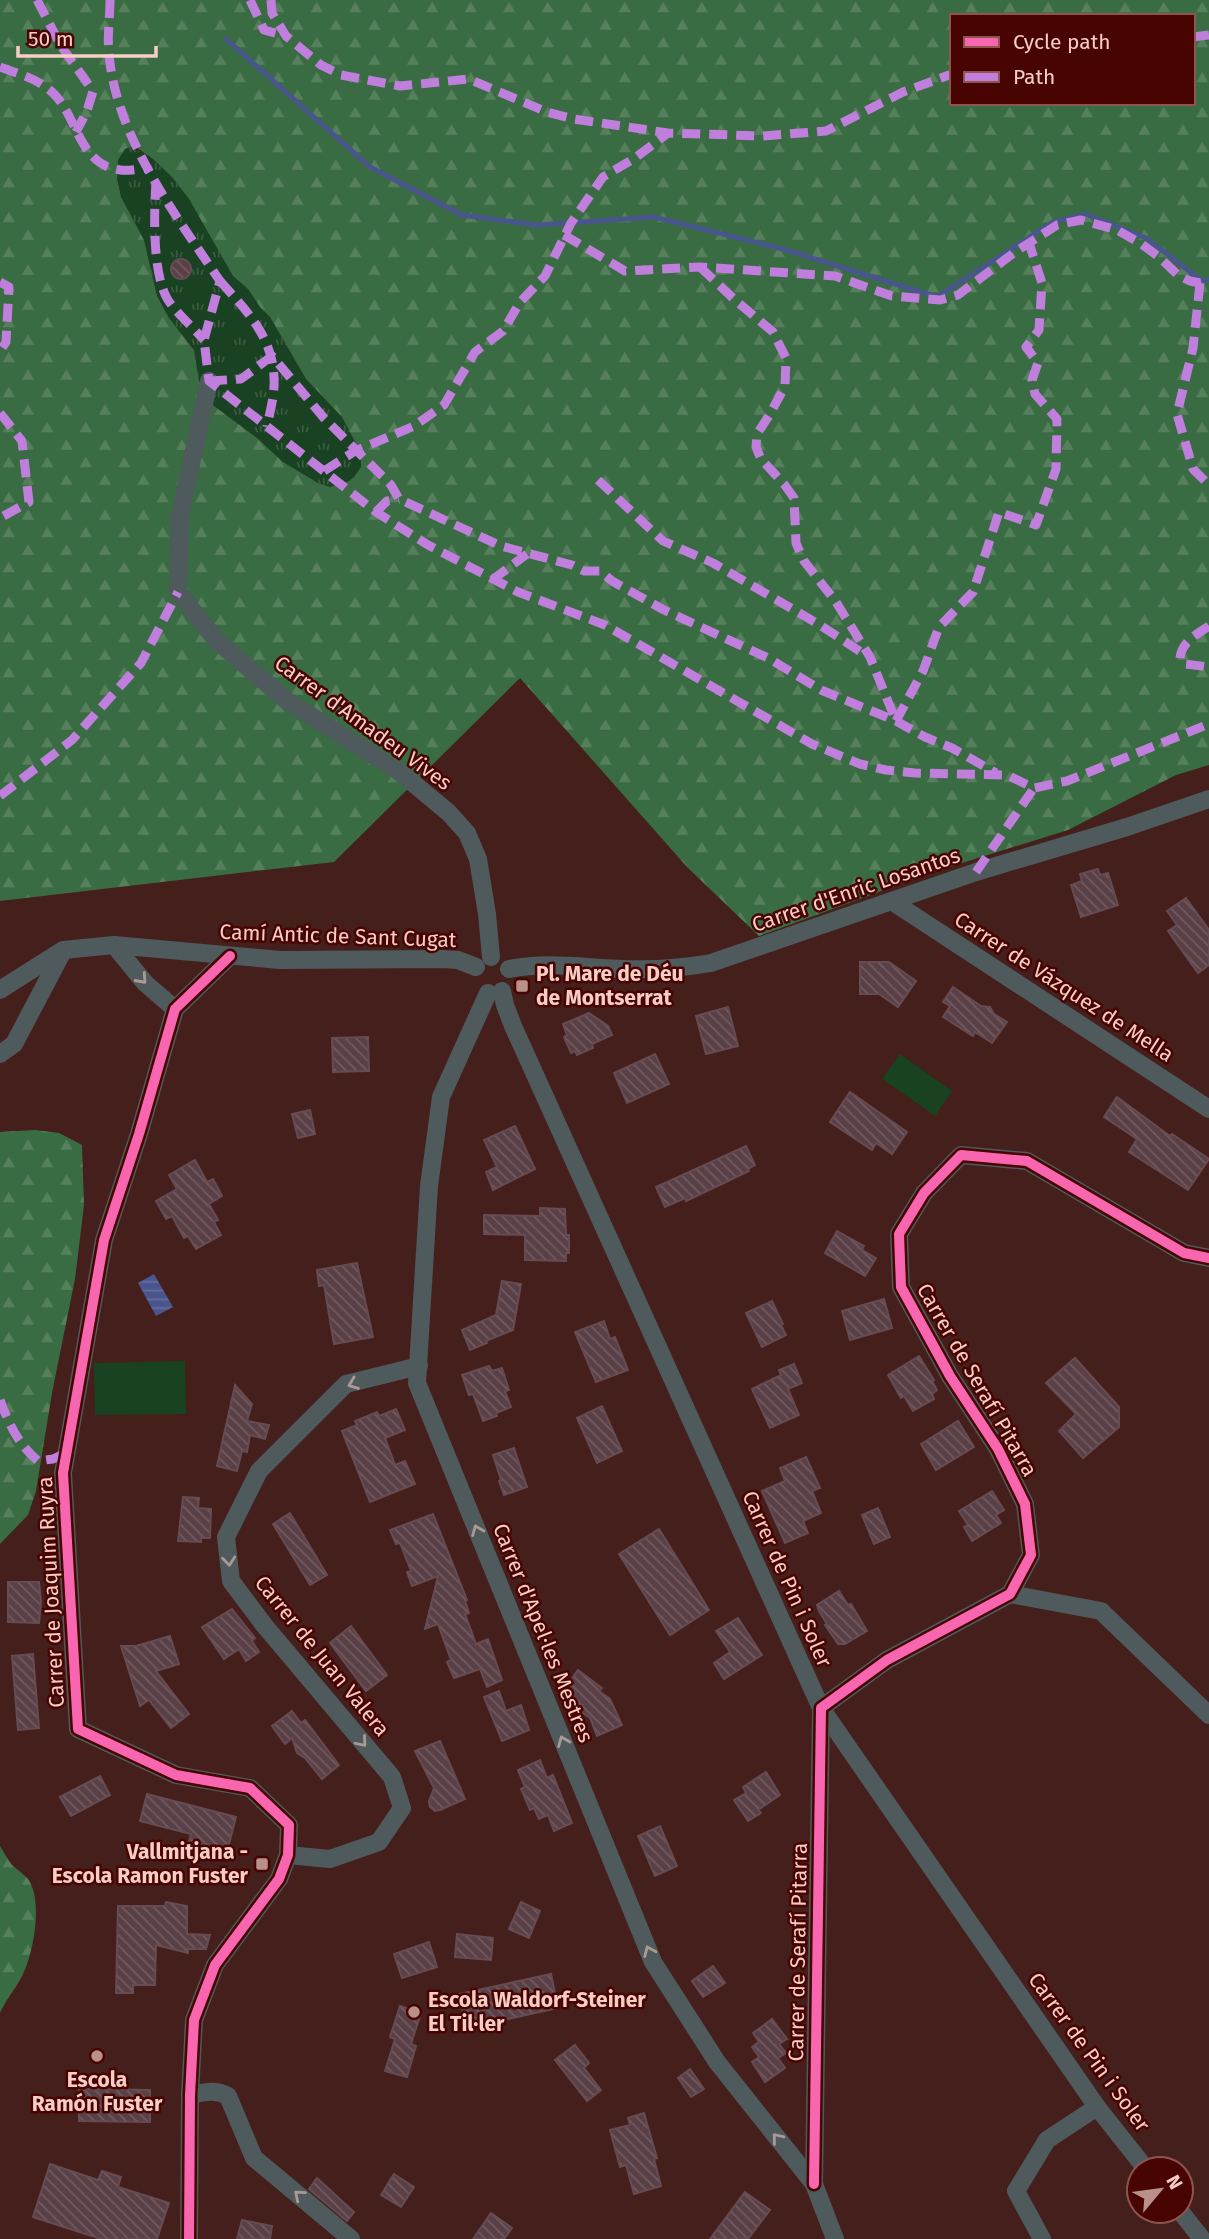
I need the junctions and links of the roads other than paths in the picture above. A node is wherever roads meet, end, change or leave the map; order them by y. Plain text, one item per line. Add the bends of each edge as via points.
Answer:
1 (209, 381) dead end
2 (1209, 799) edge
3 (894, 902) junction
4 (114, 944) junction
5 (63, 950) junction
6 (230, 956) junction
7 (483, 962) junction
8 (509, 970) junction
9 (0, 990) edge
10 (495, 992) junction
11 (175, 1009) junction
12 (0, 1054) edge
13 (1209, 1109) edge
14 (1209, 1258) edge
15 (419, 1366) junction
16 (1010, 1594) junction
17 (821, 1708) junction
18 (1209, 1715) edge
19 (288, 1855) junction
20 (190, 2095) junction
21 (1097, 2106) junction
22 (1135, 2155) edge
23 (814, 2184) junction
24 (1191, 2225) edge
25 (188, 2239) edge
26 (351, 2239) edge
27 (835, 2239) edge
28 (1042, 2239) edge
29 (1202, 2239) edge

1 - 7 street, Carrer d'Amadeu Vives via 180,515 178,592 216,640 286,700 401,773 467,833 478,859 486,914
2 - 3 street, Carrer d'Enric Losantos
3 - 8 street, Carrer d'Enric Losantos via 700,965 667,970 527,965
3 - 13 street, Carrer de Vázquez de Mella
4 - 5 street, Camí Antic de Sant Cugat
4 - 6 street, Camí Antic de Sant Cugat
4 -> 11 street via 145,984
5 - 9 street, Camí Antic de Sant Cugat
5 - 12 street via 14,1044
6 - 7 street, Camí Antic de Sant Cugat
6 - 11 street, Carrer de Joaquim Ruyra
7 - 8 street via 502,960
7 - 10 street via 474,976 477,985
8 - 10 street via 509,984
10 - 15 street, Carrer d'Apel·les Mestres via 441,1097 429,1186
10 - 17 street, Carrer de Pin i Soler via 505,1005
11 - 19 street, Carrer de Joaquim Ruyra via 104,1240 62,1473 78,1729 176,1775 250,1788 289,1825
14 - 16 street, Carrer de Serafí Pitarra via 1184,1253 1027,1161 961,1154 923,1193 899,1234 901,1287 950,1376 998,1449 1025,1504 1031,1555
15 -> 19 street, Carrer de Juan Valera via 346,1384 258,1471 226,1537 231,1581 391,1777 402,1808 379,1842 330,1859
23 -> 15 street, Carrer d'Apel·les Mestres via 717,2062 653,1962 417,1383
16 - 17 street via 887,1660
16 - 18 street via 1101,1611
17 - 21 street, Carrer de Pin i Soler
17 - 23 street, Carrer de Serafí Pitarra
19 - 20 street, Carrer de Joaquim Ruyra via 279,1879 215,1965 194,2020
20 - 25 street, Carrer de Joaquim Ruyra
26 -> 20 street via 254,2158 228,2096 211,2090
21 - 22 street, Carrer de Pin i Soler
21 - 28 street via 1048,2140 1016,2191
23 - 27 street, Carrer d'Apel·les Mestres
24 - 29 street

